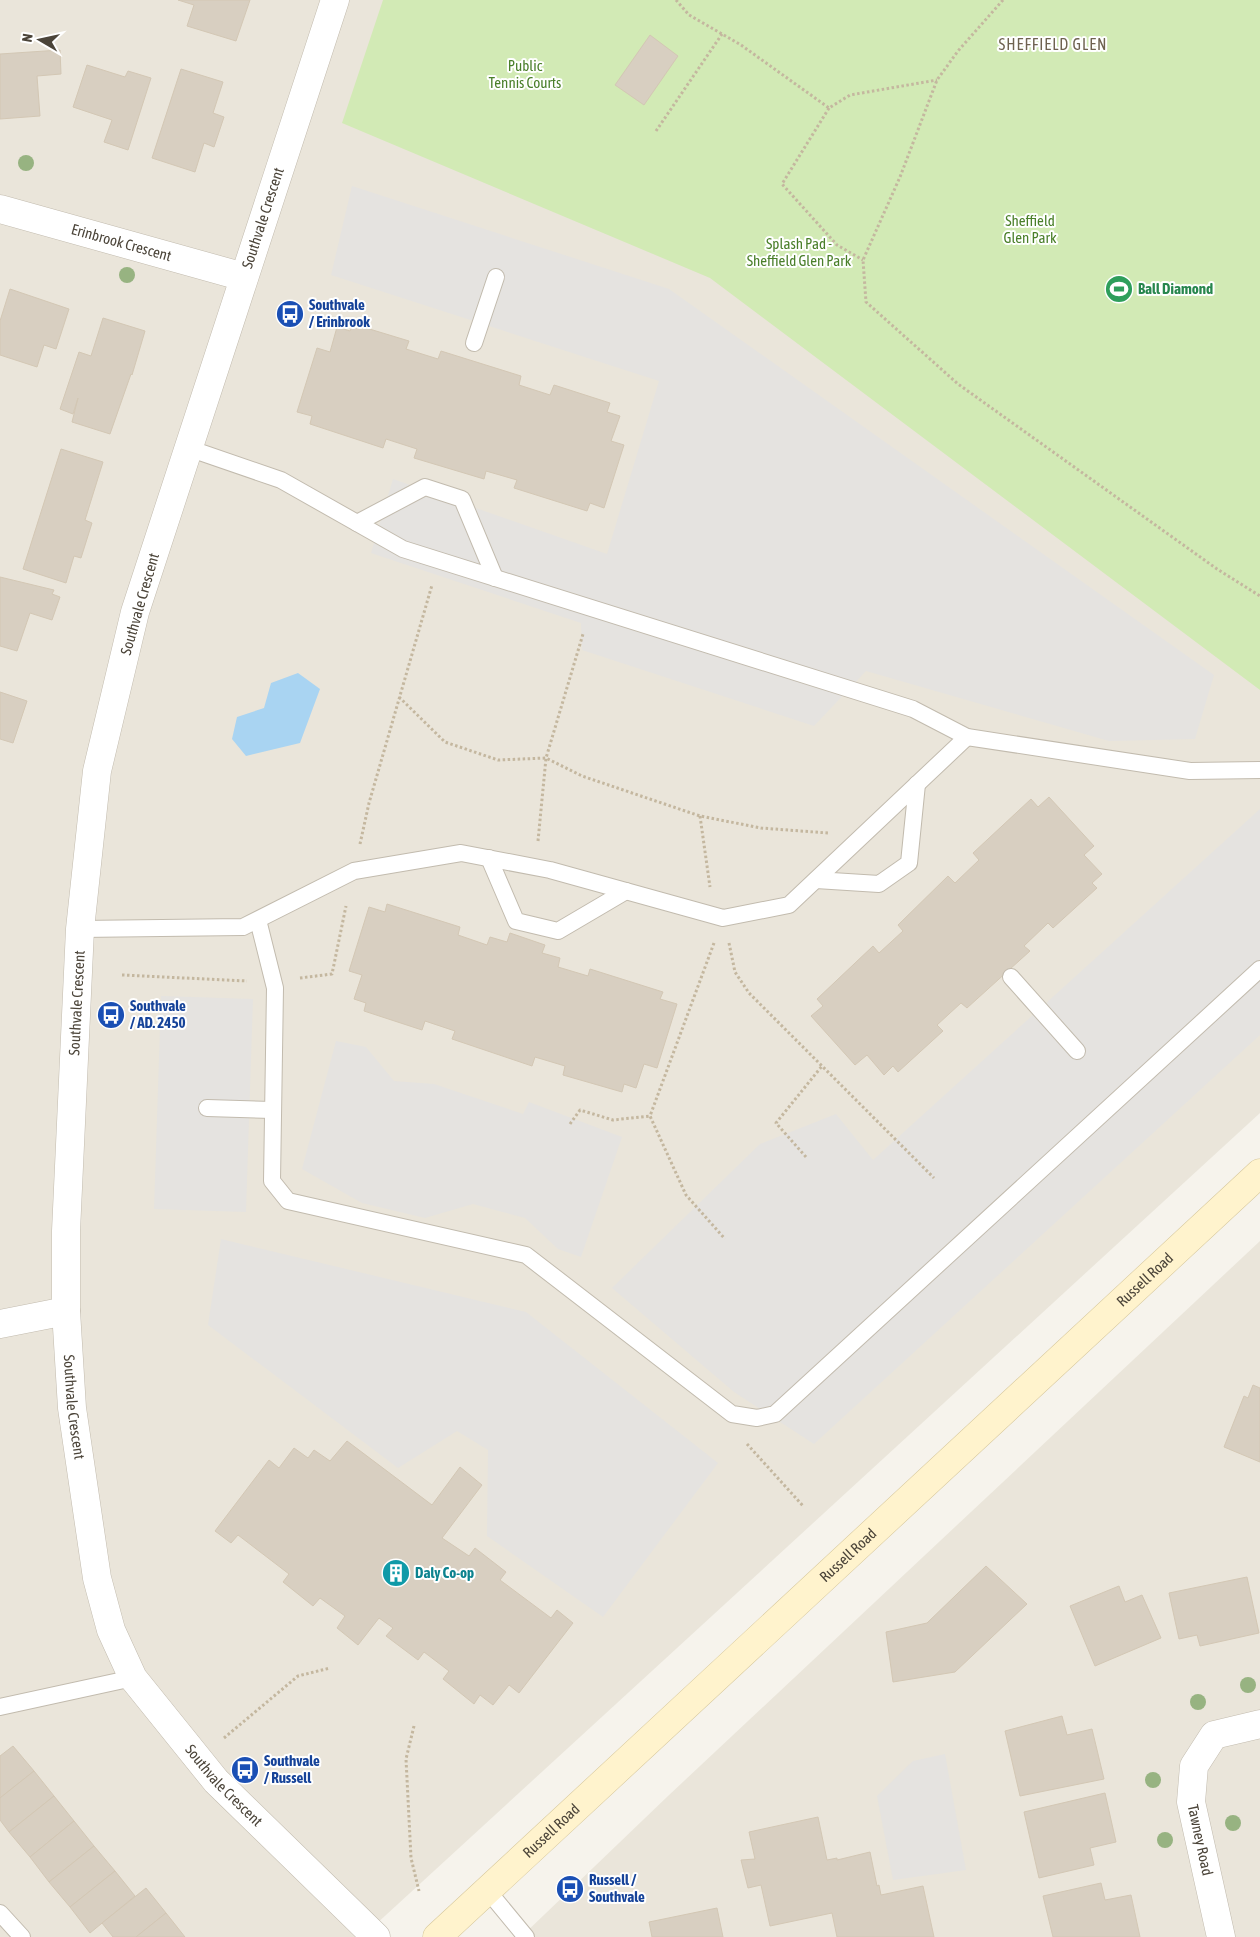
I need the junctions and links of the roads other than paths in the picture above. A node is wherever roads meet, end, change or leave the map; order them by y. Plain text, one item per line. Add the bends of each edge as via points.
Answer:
1 (335, 0) edge
2 (0, 210) edge
3 (244, 277) junction
4 (496, 277) dead end
5 (474, 343) dead end
6 (188, 448) junction
7 (357, 523) junction
8 (495, 578) junction
9 (968, 736) junction
10 (1260, 770) edge
11 (917, 784) junction
12 (489, 858) junction
13 (816, 880) junction
14 (626, 891) junction
15 (258, 920) junction
16 (80, 929) junction
17 (1260, 969) edge
18 (1011, 977) dead end
19 (1077, 1051) dead end
20 (208, 1108) dead end
21 (272, 1110) junction
22 (1260, 1173) edge
23 (66, 1311) junction
24 (0, 1324) edge
25 (133, 1678) junction
26 (0, 1707) edge
27 (1260, 1724) edge
28 (488, 1891) junction
29 (0, 1913) edge
30 (22, 1937) edge
31 (376, 1937) edge
32 (437, 1937) edge
33 (526, 1937) edge
34 (1221, 1937) edge

1 - 3 street, Southvale Crescent
2 - 3 street, Erinbrook Crescent
3 - 6 street, Southvale Crescent
4 - 5 lane
6 - 7 lane via 281,480
6 - 16 street, Southvale Crescent via 135,612 98,771
7 - 8 lane via 403,549
7 - 8 lane via 425,487 462,499
8 - 9 lane via 913,709
9 - 10 lane via 1190,770
9 - 11 lane
11 - 13 lane
11 - 13 lane via 910,862 879,884
12 - 14 lane
12 - 14 lane via 516,921 558,931
12 - 15 lane via 461,853 354,871
13 - 14 lane via 789,905 718,916
15 - 16 lane via 243,927
15 - 21 lane via 275,988
16 - 23 street, Southvale Crescent via 66,1231
17 - 21 lane via 774,1414 757,1418 732,1414 526,1255 288,1201 272,1180
18 - 19 lane
20 - 21 lane
22 - 28 main road, Russell Road
23 - 24 street
23 - 25 street, Southvale Crescent via 72,1408 97,1578 111,1630
25 - 26 lane
25 - 31 street, Southvale Crescent via 216,1781
27 - 34 street, Tawney Road via 1214,1735 1194,1766 1191,1802
28 - 32 main road, Russell Road
28 - 33 lane
29 - 30 lane

